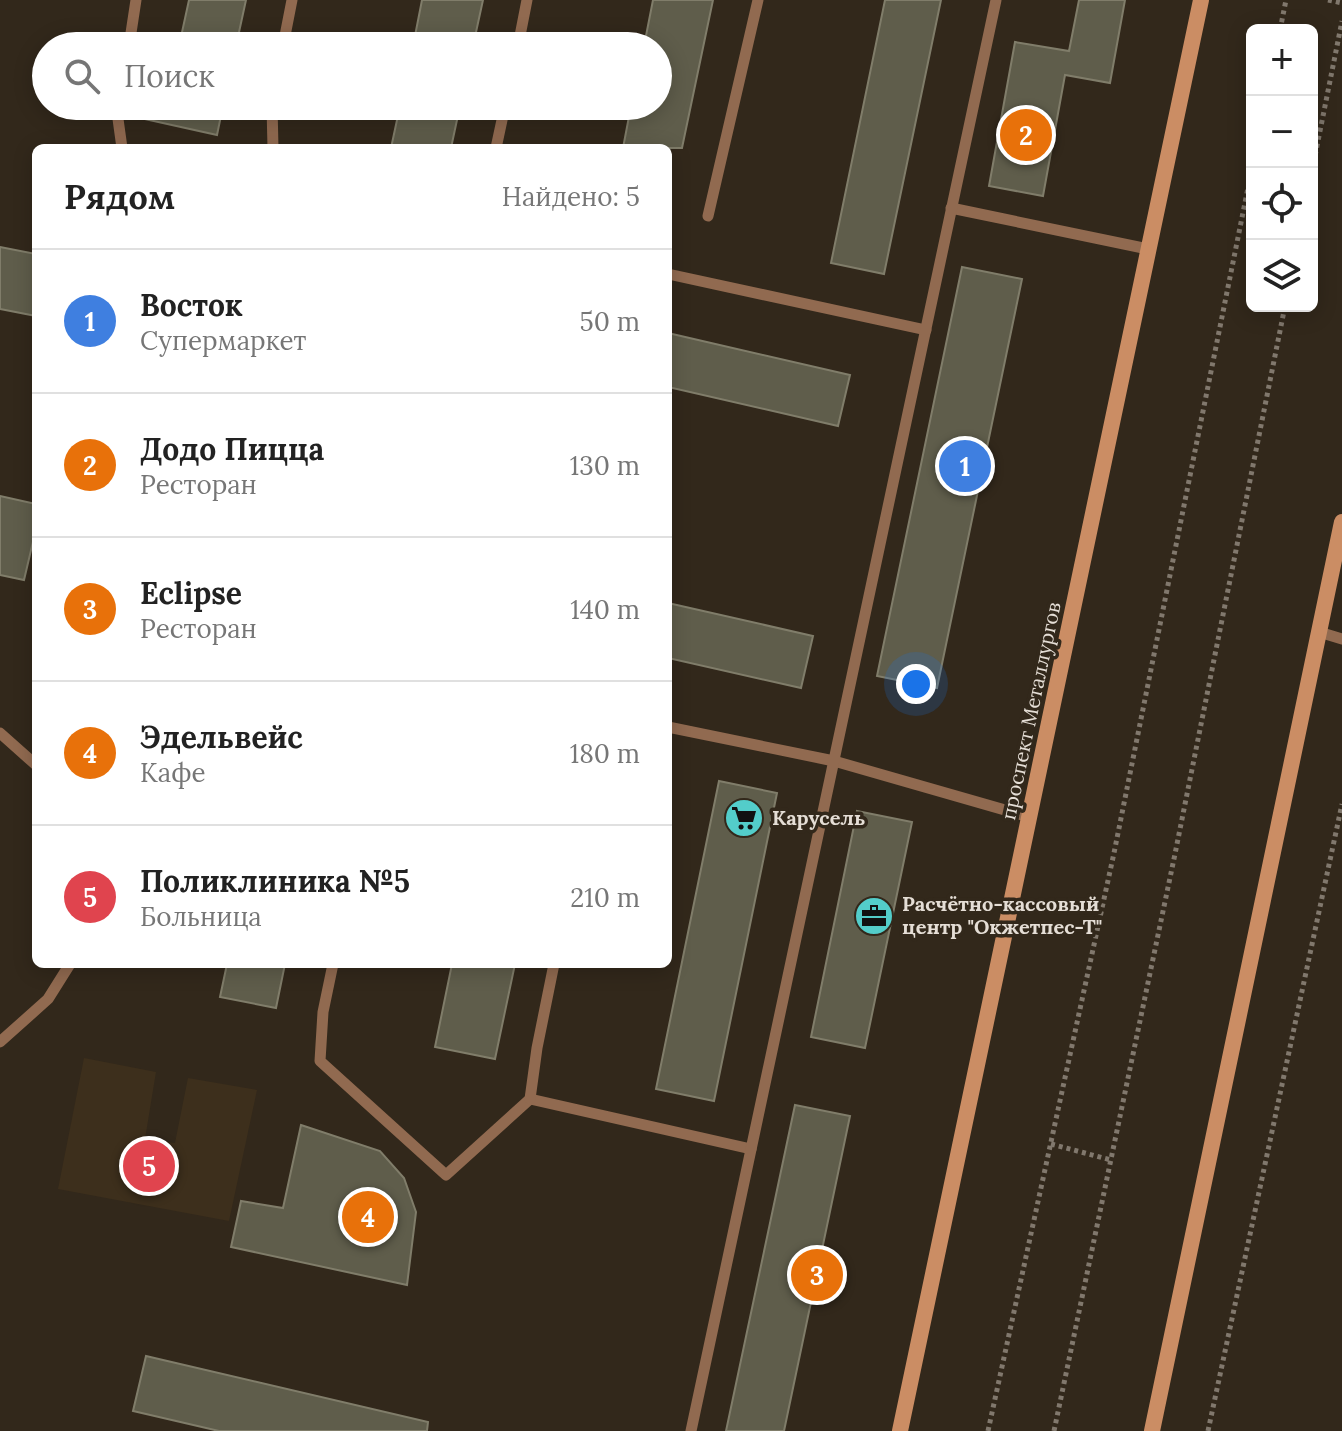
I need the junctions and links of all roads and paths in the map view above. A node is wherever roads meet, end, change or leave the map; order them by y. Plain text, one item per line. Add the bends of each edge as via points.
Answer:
1 (136, 0) edge
2 (292, 0) edge
3 (527, 0) edge
4 (758, 0) edge
5 (996, 0) edge
6 (1201, 0) edge
7 (1286, 0) edge
8 (1328, 0) edge
9 (1342, 3) edge
10 (1342, 21) edge
11 (1281, 24) edge
12 (131, 32) edge
13 (286, 32) edge
14 (521, 32) edge
15 (118, 120) edge
16 (272, 120) edge
17 (502, 120) edge
18 (121, 144) edge
19 (273, 144) edge
20 (497, 144) edge
21 (1313, 168) edge
22 (1246, 198) edge
23 (951, 208) junction
24 (708, 216) dead end
25 (1148, 249) junction
26 (672, 275) edge
27 (1284, 312) edge
28 (926, 330) junction
29 (1342, 522) edge
30 (1319, 632) junction
31 (1342, 639) edge
32 (672, 728) edge
33 (0, 733) edge
34 (32, 761) edge
35 (834, 761) junction
36 (1342, 804) edge
37 (1029, 817) junction
38 (67, 968) edge
39 (332, 968) edge
40 (553, 968) edge
41 (0, 1042) edge
42 (530, 1099) junction
43 (1051, 1144) junction
44 (751, 1149) junction
45 (1111, 1160) junction
46 (691, 1431) edge
47 (900, 1431) edge
48 (988, 1431) edge
49 (1054, 1431) edge
50 (1152, 1431) edge
51 (1208, 1431) edge

1 - 12 lane
2 - 13 lane
3 - 14 lane
4 - 24 lane
5 - 23 lane
6 - 25 main road, проспект Металлургов
7 - 11 path
8 - 9 path
10 - 21 path
15 - 18 lane
16 - 19 lane
17 - 20 lane
22 - 43 path
23 - 25 lane
23 - 28 lane
25 - 37 main road, проспект Металлургов
26 - 28 lane
27 - 45 path
28 - 35 lane
29 - 30 main road
30 - 31 lane
30 - 50 main road
32 - 35 lane
33 - 34 lane
35 - 37 lane
35 - 44 lane
36 - 51 path
37 - 47 main road, проспект Металлургов
38 - 41 lane via 48,999
39 - 42 lane via 320,1061 446,1175
40 - 42 lane
42 - 44 lane
43 - 45 path
43 - 48 path
44 - 46 lane
45 - 49 path

